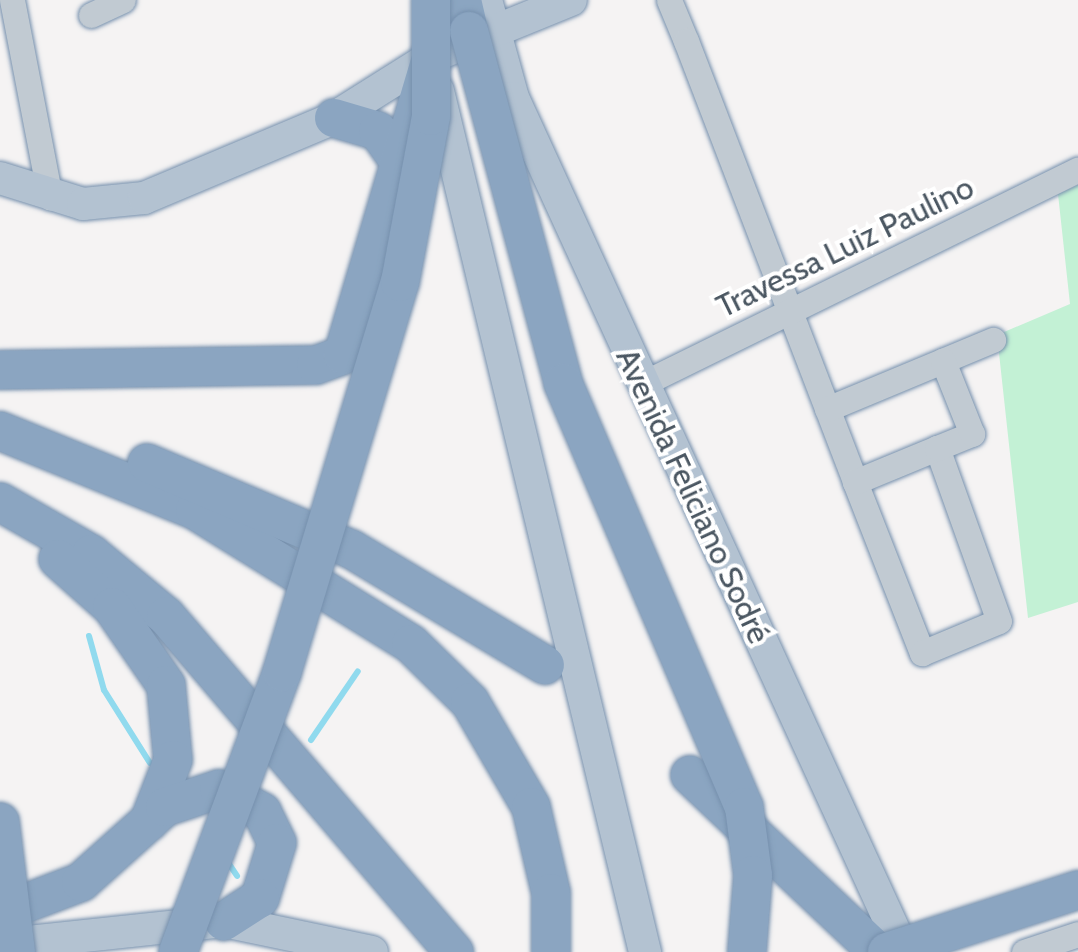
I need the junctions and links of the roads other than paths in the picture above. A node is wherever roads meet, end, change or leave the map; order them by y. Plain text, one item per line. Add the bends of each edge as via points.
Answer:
1 (12, 0) edge
2 (123, 0) edge
3 (423, 0) edge
4 (432, 0) edge
5 (462, 0) edge
6 (486, 0) edge
7 (571, 0) edge
8 (669, 0) edge
9 (91, 15) dead end
10 (492, 35) junction
11 (431, 56) junction
12 (408, 113) junction
13 (334, 118) junction
14 (446, 130) junction
15 (397, 158) junction
16 (1078, 168) edge
17 (0, 178) edge
18 (50, 197) junction
19 (790, 311) junction
20 (993, 340) dead end
21 (943, 361) junction
22 (0, 370) edge
23 (642, 384) junction
24 (827, 410) junction
25 (7, 433) edge
26 (937, 448) junction
27 (855, 482) junction
28 (0, 502) edge
29 (0, 513) edge
30 (545, 665) dead end
31 (0, 822) edge
32 (148, 825) junction
33 (1078, 873) edge
34 (1078, 890) edge
35 (0, 913) edge
36 (224, 921) junction
37 (1078, 934) edge
38 (0, 945) edge
39 (552, 945) edge
40 (892, 948) edge
41 (16, 952) edge
42 (178, 952) edge
43 (372, 952) edge
44 (454, 952) edge
45 (645, 952) edge
46 (747, 952) edge
47 (843, 952) edge
48 (1024, 952) edge

1 - 18 street
2 - 9 street
3 - 11 main road
4 - 42 highway, bridge via 431,116 400,282 282,672
5 - 46 highway, bridge via 563,383 744,807 753,876
6 - 10 main road, Avenida Feliciano Sodré
7 - 10 main road
8 - 19 street
10 - 11 main road
10 - 23 main road, Avenida Feliciano Sodré
11 - 12 highway
11 - 13 main road
11 - 14 main road
12 - 13 main road
12 - 14 main road
12 - 15 highway
13 - 15 highway via 378,131
13 - 18 main road via 144,198 102,205
14 - 45 main road via 606,813
15 - 22 highway via 351,346 331,362
16 - 19 street, Travessa Luiz Paulino
17 - 18 main road
19 - 23 street, Travessa Luiz Paulino
19 - 24 street
20 - 21 street
21 - 24 street
21 - 26 street via 972,434
23 - 40 main road, Avenida Feliciano Sodré
24 - 27 street
25 - 30 highway via 102,448 277,514
25 - 39 highway via 195,510 412,644 470,702 508,757 542,844
26 - 27 street
26 - 27 street via 1002,610 998,621 922,653
28 - 44 highway via 90,554 166,616
29 - 32 highway via 112,606 166,685 172,760
31 - 41 highway, bridge
32 - 35 highway via 80,882
32 - 36 highway via 204,790 238,793 262,812 277,843 268,885
33 - 40 street
34 - 40 highway, bridge
36 - 38 main road
36 - 43 main road
37 - 48 street
40 - 47 highway via 690,776

